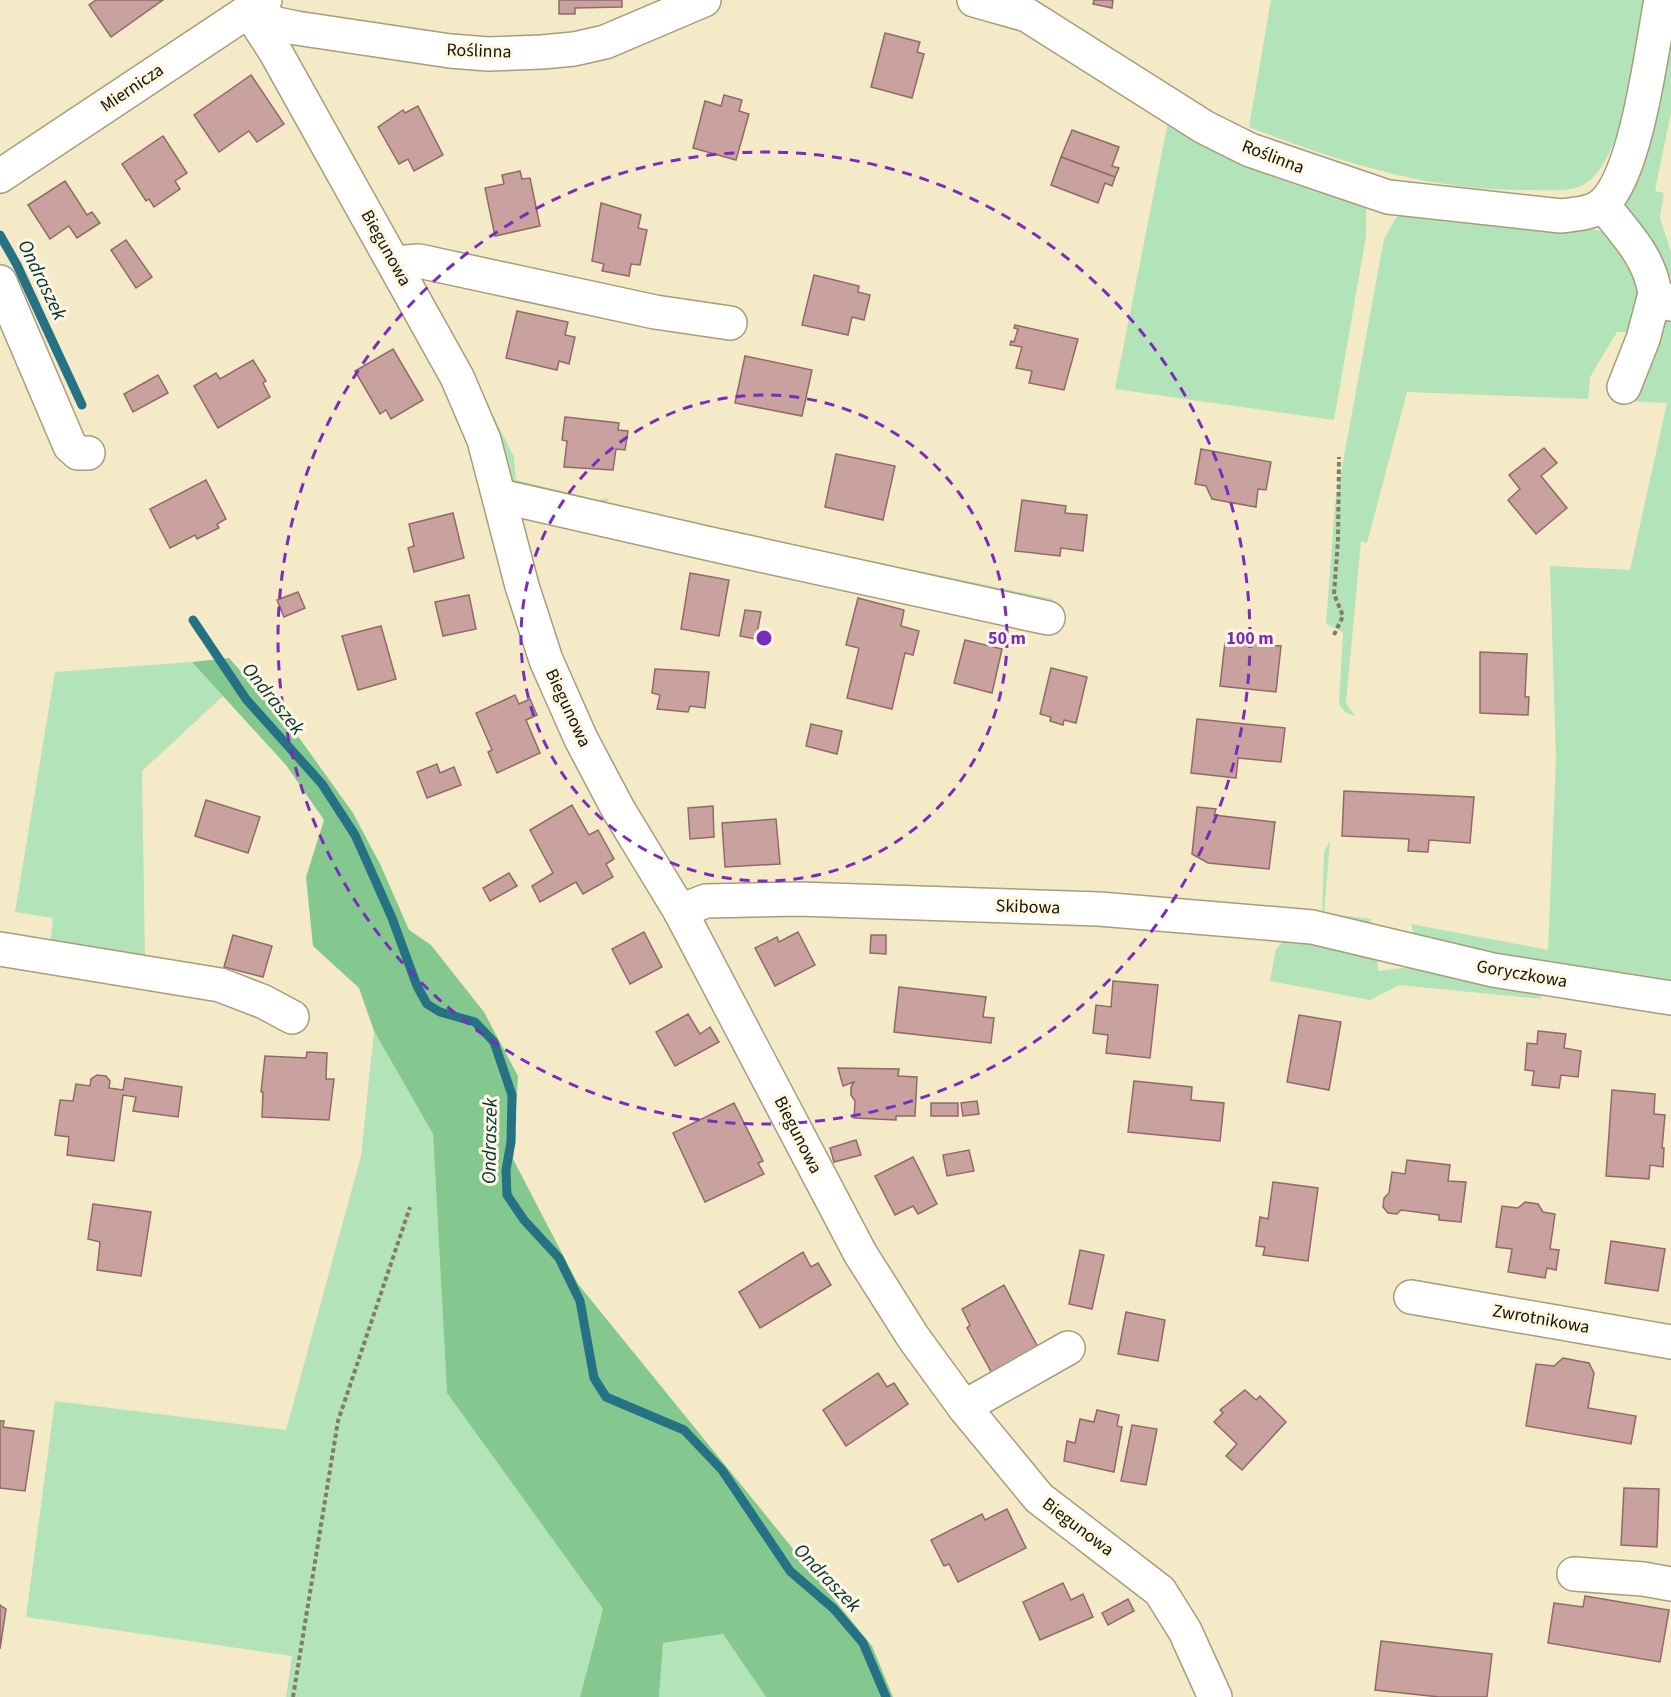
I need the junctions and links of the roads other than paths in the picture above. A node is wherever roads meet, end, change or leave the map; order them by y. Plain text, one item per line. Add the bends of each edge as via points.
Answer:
1 (704, 0) edge
2 (974, 0) edge
3 (1661, 0) edge
4 (257, 5) edge
5 (0, 176) edge
6 (1603, 205) junction
7 (394, 263) junction
8 (0, 282) edge
9 (1663, 299) edge
10 (730, 323) dead end
11 (1624, 387) dead end
12 (88, 453) dead end
13 (500, 496) junction
14 (1048, 618) dead end
15 (680, 910) junction
16 (1375, 942) joint
17 (0, 949) edge
18 (1671, 998) edge
19 (292, 1017) dead end
20 (1412, 1297) dead end
21 (1671, 1342) edge
22 (1068, 1348) dead end
23 (964, 1407) junction
24 (1574, 1574) dead end
25 (1671, 1584) edge
26 (1215, 1697) edge

1 - 4 street, Roślinna via 605,42 574,50 488,54 277,24
2 - 6 street, Roślinna via 1035,19 1204,128 1250,150 1339,182 1388,196 1561,216 1585,213
3 - 6 street via 1625,166
4 - 5 street, Miernicza
4 - 7 street, Biegunowa via 275,51
6 - 9 street via 1646,260
7 - 10 street via 419,261 655,312
7 - 13 street, Biegunowa via 458,378 484,440
8 - 12 street via 70,446 78,453
9 - 11 street
13 - 14 street
13 - 15 street, Biegunowa via 522,586 546,660 618,809
15 - 16 street, Skibowa via 725,899 1099,909 1312,927
15 - 23 street, Biegunowa via 860,1253
16 - 18 street, Goryczkowa via 1493,970
17 - 19 street via 220,985
20 - 21 street, Zwrotnikowa
22 - 23 street
23 - 26 street, Biegunowa via 1039,1498 1160,1591 1185,1631
24 - 25 street

